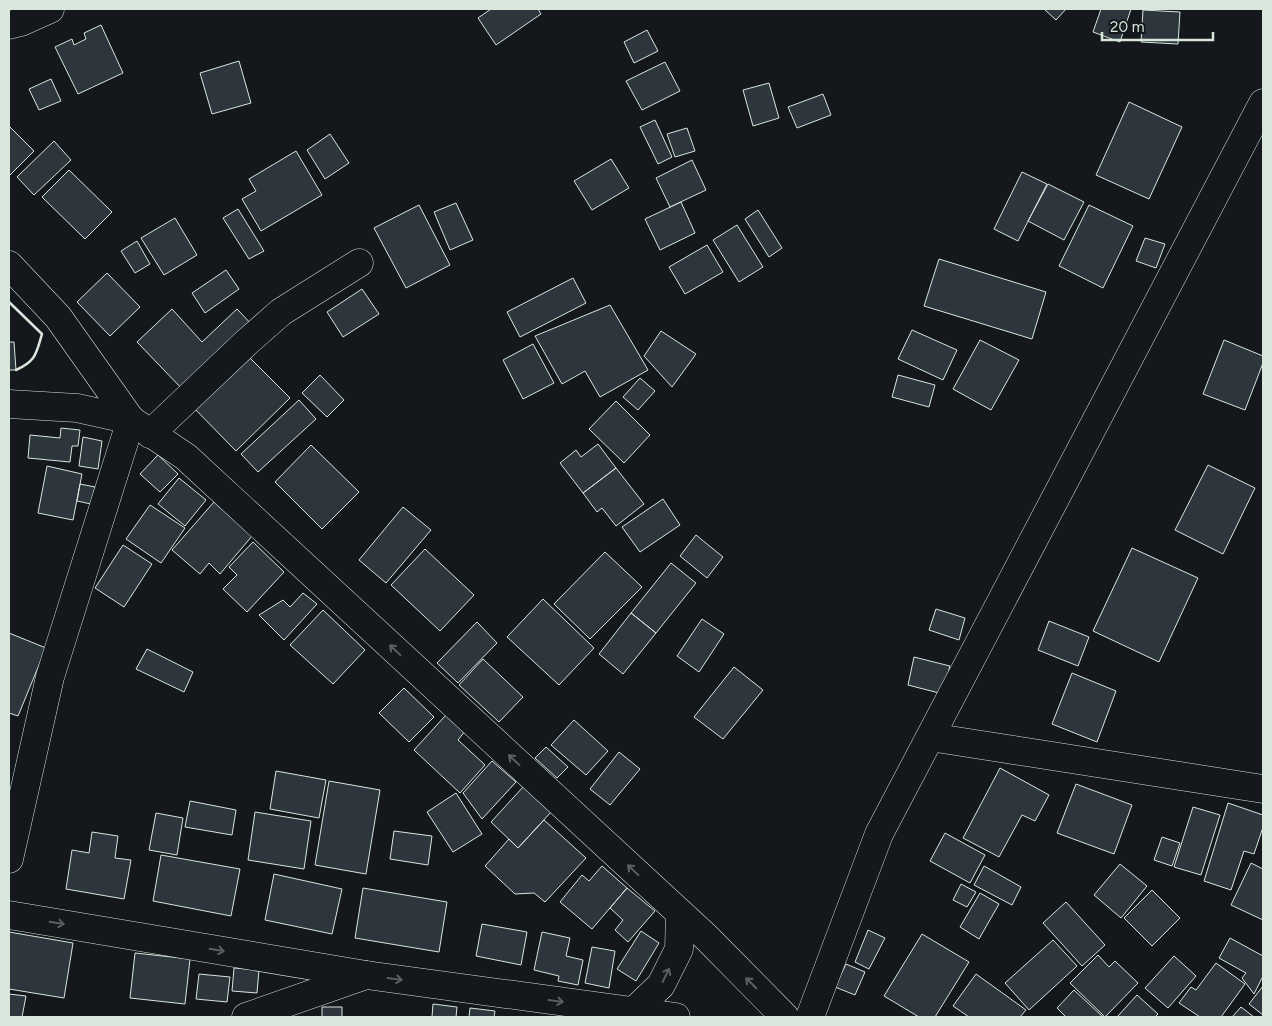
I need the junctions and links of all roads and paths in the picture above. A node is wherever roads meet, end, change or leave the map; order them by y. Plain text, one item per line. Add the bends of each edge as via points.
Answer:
1 (50, 9) edge
2 (9, 25) edge
3 (1263, 103) edge
4 (359, 263) dead end
5 (9, 265) edge
6 (9, 404) edge
7 (140, 427) junction
8 (930, 737) junction
9 (1263, 789) edge
10 (9, 860) edge
11 (680, 914) junction
12 (9, 915) edge
13 (366, 975) junction
14 (634, 1011) junction
15 (246, 1017) edge
16 (676, 1017) edge
17 (785, 1017) edge
18 (810, 1017) edge

1 - 2 street
3 - 8 street
4 - 7 street via 281,312
5 - 7 street via 58,317
6 - 7 street via 77,408
7 - 10 street via 50,677
11 -> 7 street via 186,457
8 - 9 street
8 - 18 street via 878,834
14 -> 11 street via 661,985 679,949
17 -> 11 street
12 -> 13 street
13 -> 14 street
13 - 15 street
14 - 16 street

